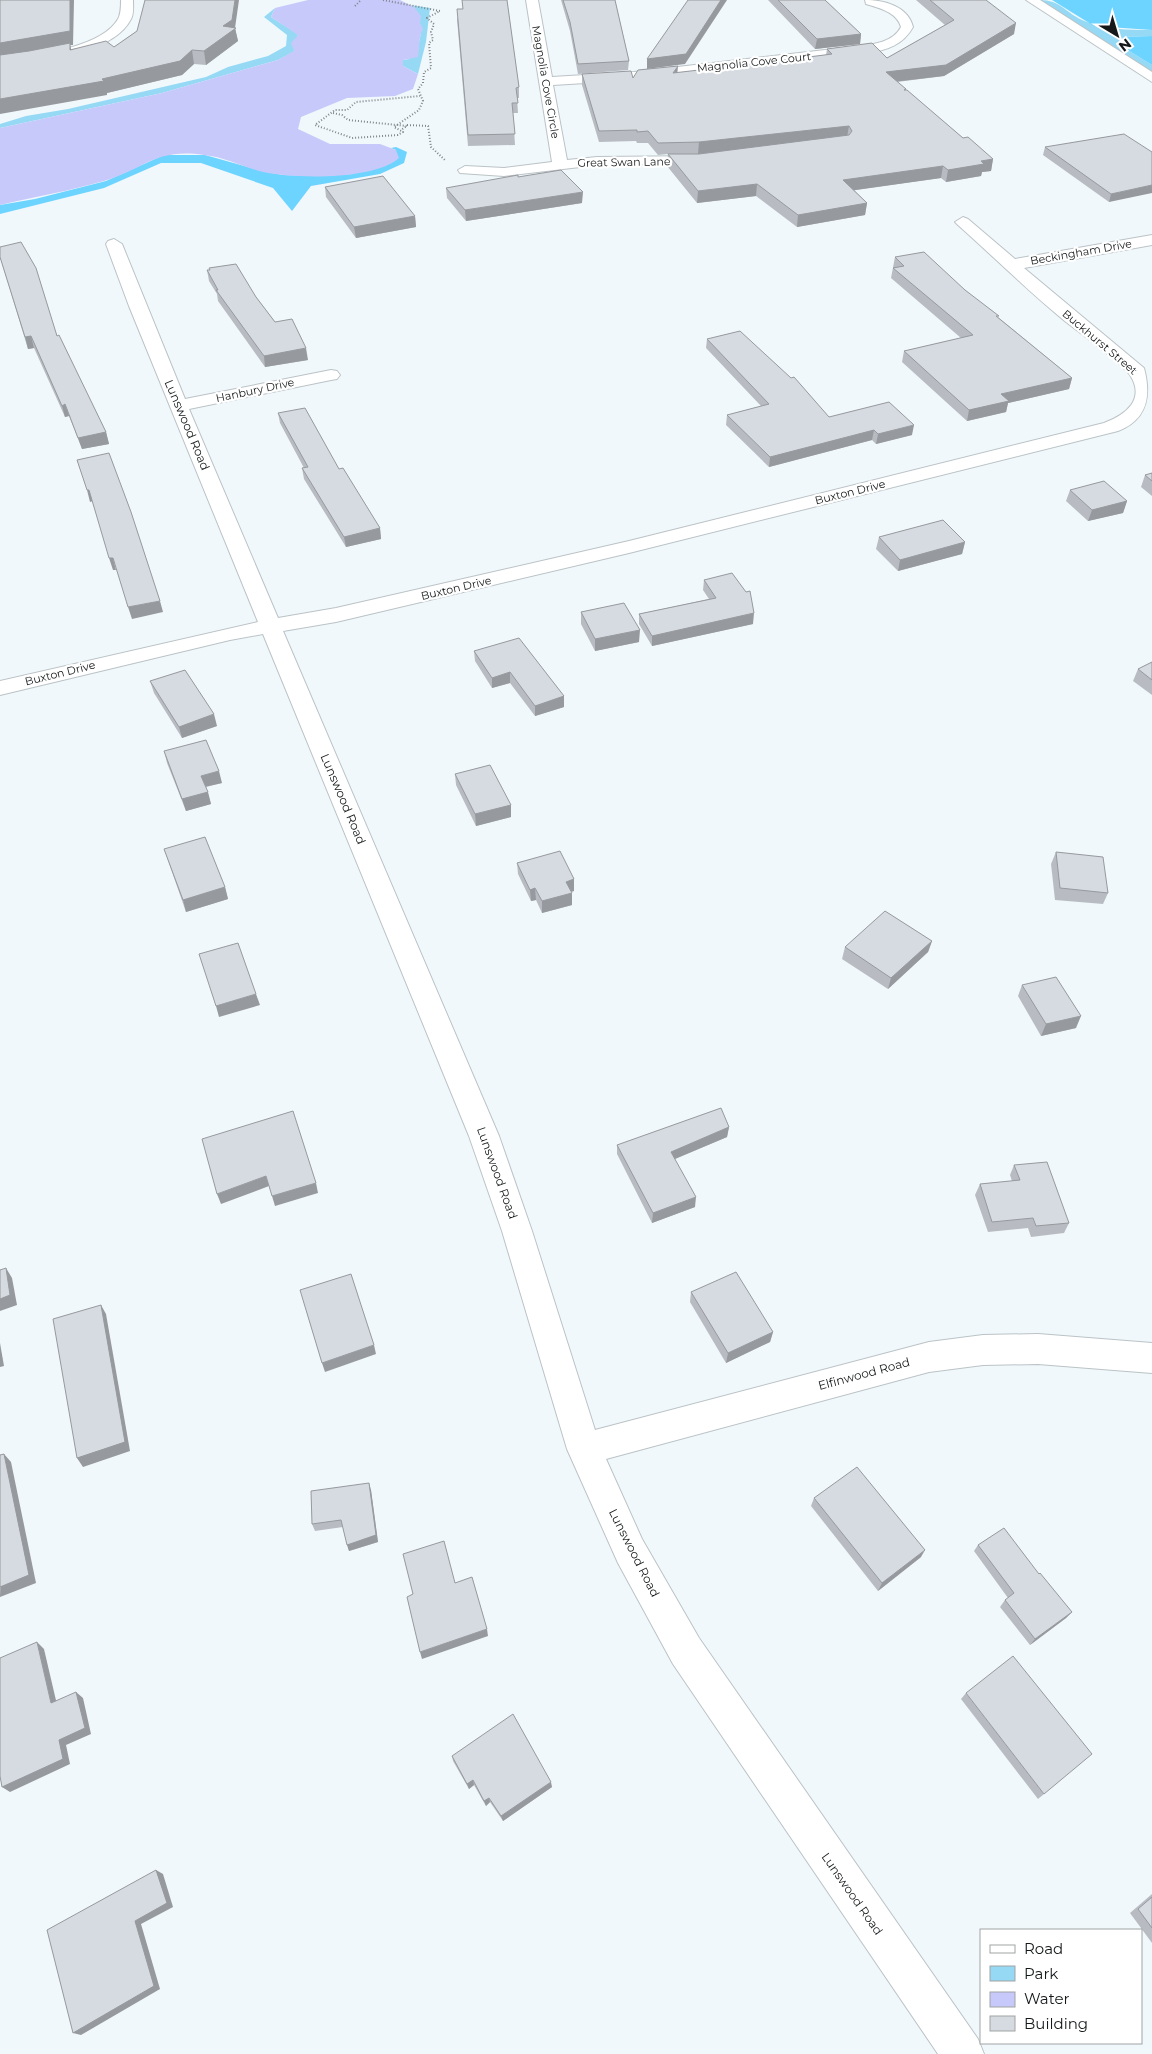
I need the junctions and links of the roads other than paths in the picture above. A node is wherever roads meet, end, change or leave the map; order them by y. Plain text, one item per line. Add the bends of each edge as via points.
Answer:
1 (127, 0) edge
2 (532, 0) edge
3 (1032, 0) edge
4 (870, 1) edge
5 (0, 64) edge
6 (1152, 78) edge
7 (545, 81) junction
8 (718, 158) edge
9 (560, 164) junction
10 (465, 170) dead end
11 (963, 222) dead end
12 (1152, 240) edge
13 (114, 244) dead end
14 (1011, 265) junction
15 (331, 375) dead end
16 (179, 406) junction
17 (910, 477) joint
18 (271, 626) junction
19 (0, 688) edge
20 (1152, 1358) edge
21 (584, 1449) junction
22 (963, 2054) edge

1 - 5 street via 125,19 115,31 96,42 65,53
2 - 7 street, Magnolia Cove Circle
3 - 6 street
4 - 7 street, Magnolia Cove Court via 903,17 907,28 900,38 865,50 634,76
7 - 9 street, Magnolia Cove Circle
8 - 9 street, Great Swan Lane
9 - 10 street, Great Swan Lane via 498,172
11 - 14 street, Buckhurst Street
12 - 14 street, Beckingham Drive
13 - 16 street, Lunswood Road
14 - 17 street, Buckhurst Street via 1138,372 1148,394 1144,406 1127,421 1111,427
15 - 16 street, Hanbury Drive
16 - 18 street, Lunswood Road
17 - 18 street, Buxton Drive via 412,598
18 - 19 street, Buxton Drive
18 - 21 street, Lunswood Road via 484,1136 518,1231
20 - 21 street, Elfinwood Road via 1038,1349 983,1350 929,1357
21 - 22 street, Lunswood Road via 630,1551 686,1651

